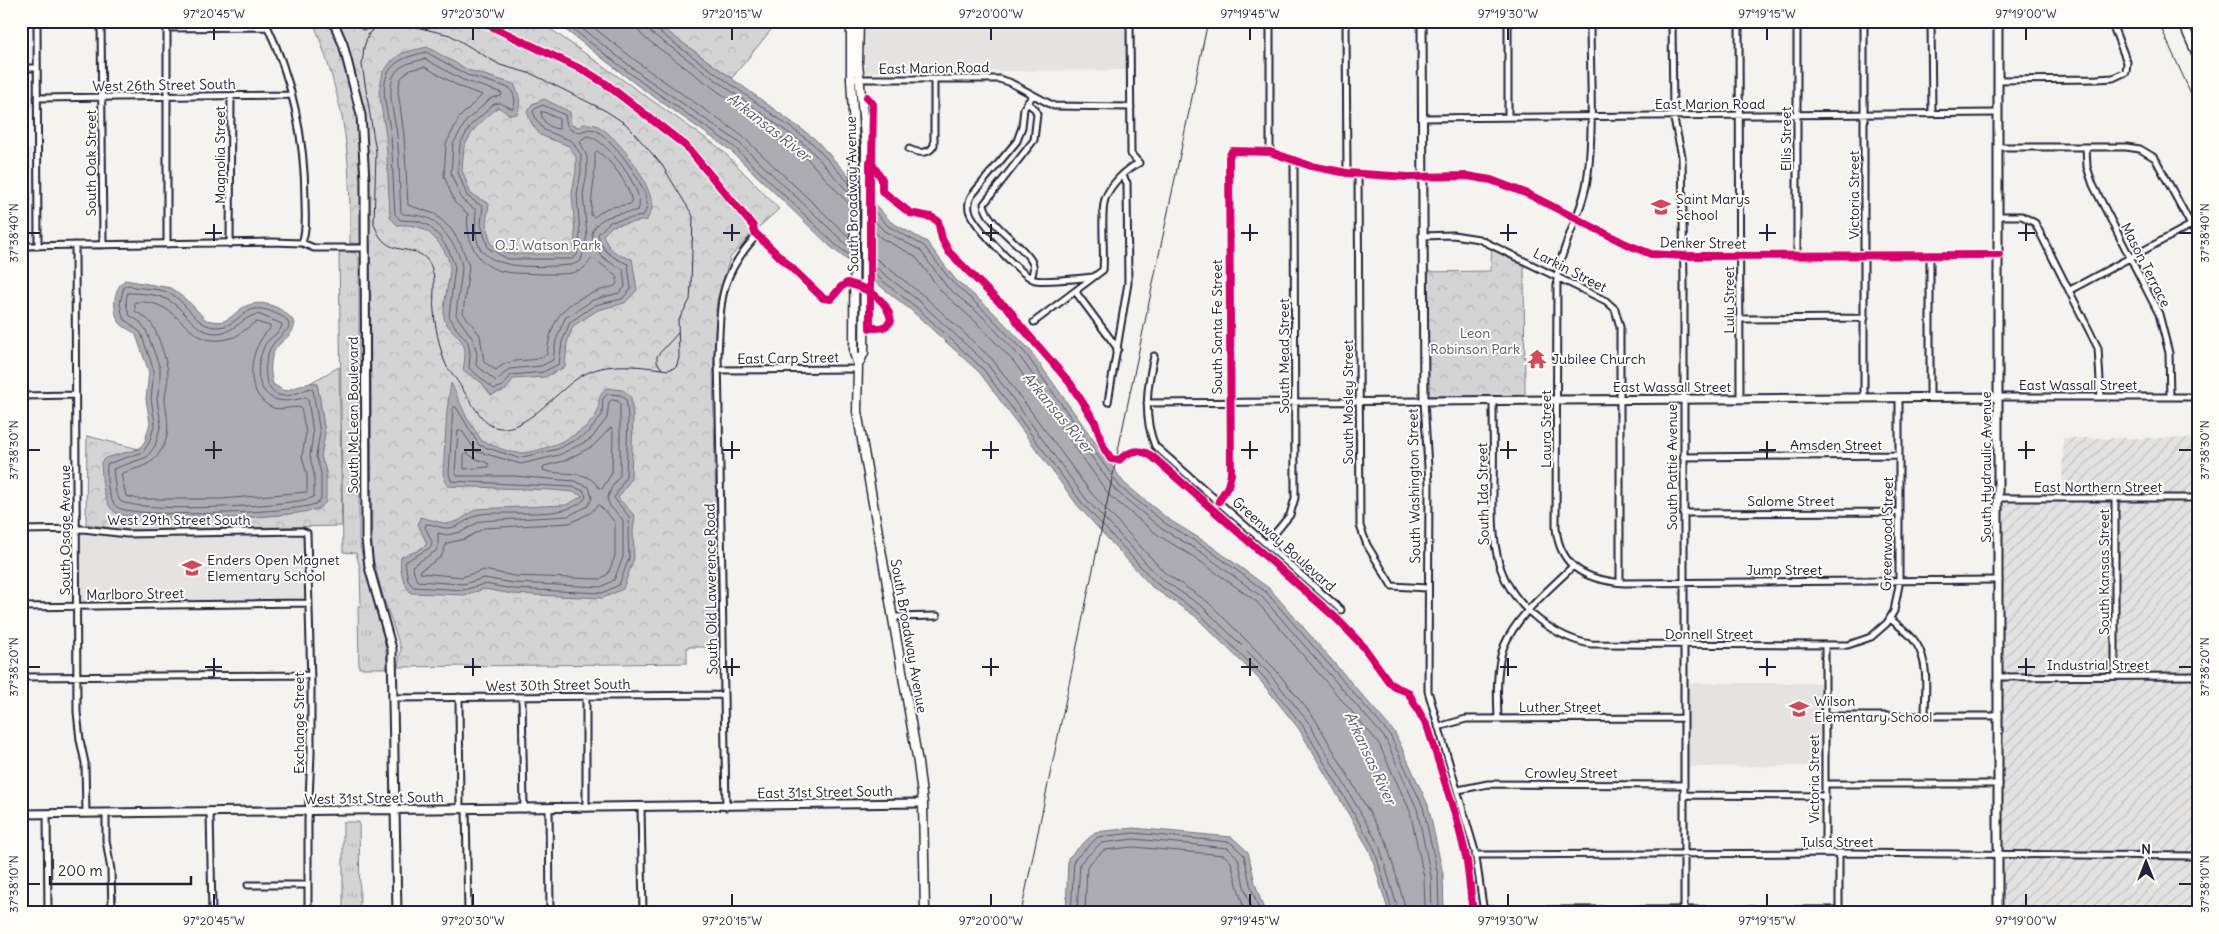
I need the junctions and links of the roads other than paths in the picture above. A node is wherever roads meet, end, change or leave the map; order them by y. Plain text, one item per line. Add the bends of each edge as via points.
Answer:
1 (36, 21) edge
2 (101, 21) edge
3 (166, 21) edge
4 (333, 21) edge
5 (851, 21) edge
6 (859, 21) edge
7 (1130, 21) edge
8 (1270, 21) edge
9 (1346, 21) edge
10 (1422, 21) edge
11 (1508, 21) edge
12 (1590, 21) edge
13 (1672, 21) edge
14 (1739, 21) edge
15 (1796, 21) edge
16 (1864, 21) edge
17 (1932, 21) edge
18 (1998, 21) edge
19 (2112, 21) edge
20 (2182, 21) edge
21 (2195, 21) edge
22 (266, 24) edge
23 (167, 28) junction
24 (2198, 28) edge
25 (2198, 57) edge
26 (21, 68) edge
27 (37, 68) junction
28 (851, 79) junction
29 (934, 80) junction
30 (1998, 80) junction
31 (860, 81) junction
32 (1033, 94) junction
33 (167, 96) junction
34 (231, 96) junction
35 (292, 96) junction
36 (102, 97) junction
37 (37, 98) junction
38 (1027, 103) junction
39 (1131, 107) junction
40 (1932, 113) junction
41 (1998, 113) junction
42 (1797, 114) junction
43 (1865, 114) junction
44 (1673, 115) junction
45 (1739, 115) junction
46 (1591, 116) junction
47 (1508, 117) junction
48 (1422, 118) junction
49 (1999, 147) junction
50 (2086, 147) junction
51 (909, 149) dead end
52 (1270, 152) junction
53 (1294, 160) junction
54 (1347, 173) junction
55 (1358, 174) junction
56 (1122, 175) junction
57 (1422, 176) junction
58 (1999, 216) junction
59 (1576, 218) junction
60 (2191, 225) junction
61 (757, 235) dead end
62 (1422, 236) junction
63 (2198, 238) edge
64 (302, 243) junction
65 (167, 244) junction
66 (230, 244) junction
67 (75, 245) junction
68 (103, 245) junction
69 (21, 246) edge
70 (38, 246) junction
71 (365, 248) junction
72 (1999, 255) junction
73 (1684, 256) junction
74 (1740, 256) junction
75 (1798, 256) junction
76 (1865, 256) junction
77 (1930, 256) junction
78 (2130, 257) junction
79 (1094, 276) junction
80 (1557, 276) junction
81 (1031, 278) junction
82 (2070, 290) junction
83 (1075, 291) junction
84 (1865, 318) junction
85 (1740, 319) junction
86 (1034, 322) dead end
87 (1118, 349) junction
88 (1154, 356) dead end
89 (858, 367) junction
90 (718, 370) junction
91 (21, 396) edge
92 (75, 396) junction
93 (1998, 397) junction
94 (2101, 397) junction
95 (2170, 397) junction
96 (1864, 398) junction
97 (1899, 398) junction
98 (1930, 398) junction
99 (2198, 398) edge
100 (1683, 399) junction
101 (1740, 399) junction
102 (1557, 400) junction
103 (1620, 400) junction
104 (1424, 401) junction
105 (1493, 401) junction
106 (1108, 402) dead end
107 (1230, 402) junction
108 (1295, 402) junction
109 (1360, 402) junction
110 (1147, 403) junction
111 (1899, 456) junction
112 (1683, 457) junction
113 (1998, 498) junction
114 (2115, 498) junction
115 (2198, 498) edge
116 (1219, 501) junction
117 (1899, 512) junction
118 (1683, 513) junction
119 (21, 530) edge
120 (76, 530) junction
121 (307, 533) joint
122 (1267, 543) junction
123 (1572, 567) junction
124 (1999, 580) junction
125 (1899, 581) junction
126 (1620, 582) junction
127 (1683, 582) junction
128 (1427, 588) junction
129 (309, 603) junction
130 (76, 606) junction
131 (21, 607) edge
132 (1341, 610) dead end
133 (1528, 611) junction
134 (937, 616) dead end
135 (893, 617) junction
136 (1890, 619) junction
137 (1684, 645) junction
138 (1825, 645) junction
139 (311, 674) junction
140 (77, 676) junction
141 (2115, 676) junction
142 (2198, 676) edge
143 (21, 677) edge
144 (1999, 677) junction
145 (724, 695) junction
146 (586, 696) junction
147 (522, 697) junction
148 (393, 698) junction
149 (459, 698) junction
150 (1825, 716) junction
151 (1925, 716) junction
152 (1999, 716) junction
153 (1498, 718) junction
154 (1684, 718) junction
155 (1438, 727) junction
156 (1825, 784) junction
157 (1998, 784) junction
158 (1684, 785) junction
159 (1458, 790) junction
160 (1684, 795) junction
161 (1825, 796) junction
162 (924, 803) junction
163 (726, 807) junction
164 (549, 808) junction
165 (586, 808) junction
166 (642, 808) junction
167 (463, 809) junction
168 (524, 809) junction
169 (395, 810) junction
170 (309, 811) junction
171 (210, 812) junction
172 (47, 813) junction
173 (86, 813) junction
174 (106, 813) junction
175 (21, 814) edge
176 (1684, 853) junction
177 (1826, 853) junction
178 (1839, 853) junction
179 (1475, 855) junction
180 (1998, 856) junction
181 (2198, 856) edge
182 (248, 885) dead end
183 (308, 885) junction
184 (1484, 911) edge
185 (1684, 911) edge
186 (1839, 911) edge
187 (48, 913) edge
188 (112, 913) edge
189 (212, 913) edge
190 (308, 913) edge
191 (397, 913) edge
192 (468, 913) edge
193 (550, 913) edge
194 (643, 913) edge
195 (925, 913) edge
196 (1998, 913) edge

1 - 27 street
2 - 36 street, South Oak Street
3 - 23 street
4 - 71 street, South McLean Boulevard via 343,44 361,115
5 - 28 main road, South Broadway Avenue
6 - 31 main road, South Broadway Avenue
7 - 39 street
8 - 52 street
9 - 54 street
10 - 48 street, South Washington Street
11 - 47 street
12 - 46 street, Laura Street
13 - 44 street, South Pattie Avenue
14 - 45 street, Lulu Street
15 - 42 street, Ellis Street
16 - 43 street, Victoria Street
17 - 40 street
18 - 30 street, South Hydraulic Avenue
19 - 30 street via 2127,62 2126,72 2113,78
20 - 25 main road
21 - 24 main road
22 - 23 street
22 - 35 street
23 - 33 street
26 - 27 street
27 - 37 street
28 - 31 street, East Marion Road
28 - 89 main road, South Broadway Avenue via 855,146 854,353
29 - 31 street, East Marion Road
29 - 32 street, East Marion Road via 999,79
29 - 51 street via 933,148 921,152
30 - 41 street, South Hydraulic Avenue
31 - 89 main road, South Broadway Avenue via 866,148 865,315 864,353
32 - 38 street
32 - 39 street, East Marion Road via 1052,106
33 - 34 street, West 26th Street South
33 - 36 street, West 26th Street South
33 - 65 street
34 - 35 street, West 26th Street South
34 - 66 street, Magnolia Street
35 - 64 street via 301,138 305,194
36 - 37 street, West 26th Street South
36 - 68 street, South Oak Street
37 - 70 street
38 - 81 street via 1036,112 1035,138 984,204 994,222 1032,261 1034,270
38 - 81 street via 1018,141 977,188 969,199 968,207 992,241
39 - 56 street via 1131,154 1139,162
40 - 41 street, East Marion Road
40 - 43 street, East Marion Road
41 - 49 street, South Hydraulic Avenue
42 - 43 street, East Marion Road
42 - 45 street, East Marion Road
42 - 75 street, Ellis Street
43 - 76 street, Victoria Street
44 - 45 street, East Marion Road
44 - 46 street, East Marion Road
44 - 73 street, South Pattie Avenue via 1682,156
45 - 74 street, Lulu Street
46 - 47 street, East Marion Road
46 - 59 street, Laura Street via 1588,175
47 - 48 street, East Marion Road
48 - 57 street, South Washington Street
49 - 50 street
49 - 58 street, South Hydraulic Avenue
50 - 60 street via 2134,148 2151,154
50 - 78 street, Mason Terrace via 2089,176
52 - 53 street
52 - 107 street, South Santa Fe Street via 1232,151 1229,157
53 - 54 street
53 - 108 street, South Mead Street
54 - 55 street
55 - 57 street
55 - 109 street, South Mosley Street
56 - 79 street via 1105,198 1103,270
56 - 87 street via 1128,183 1128,274
57 - 59 street, Denker Street via 1467,176 1491,180
57 - 62 street, South Washington Street
58 - 72 street, South Hydraulic Avenue
58 - 82 street via 2022,216 2035,223
59 - 73 street, Denker Street via 1651,254
59 - 80 street, Laura Street
60 - 63 street
60 - 78 street
61 - 90 street, South Old Lawerence Road via 743,250 729,274 721,298
62 - 80 street, Larkin Street via 1480,239
62 - 104 street, South Washington Street
64 - 66 street
64 - 71 street via 314,248
65 - 66 street
65 - 68 street
67 - 68 street
67 - 70 street
67 - 92 street, South Osage Avenue
69 - 70 street
71 - 148 street, South McLean Boulevard via 366,539 369,567 392,650
72 - 77 street, Denker Street
72 - 93 street, South Hydraulic Avenue
73 - 74 street, Denker Street
73 - 100 street, South Pattie Avenue
74 - 75 street, Denker Street
74 - 85 street, Lulu Street
75 - 76 street, Denker Street
76 - 77 street, Denker Street
76 - 84 street, Victoria Street
77 - 98 street
78 - 82 street
78 - 95 street, Mason Terrace via 2155,305 2165,334 2169,352
79 - 81 street via 1050,281
79 - 83 street
80 - 102 street, Laura Street
80 - 103 street, Larkin Street via 1606,301 1615,309 1620,327
82 - 94 street via 2098,348
83 - 86 street
83 - 87 street
84 - 85 street
84 - 96 street, Victoria Street
85 - 101 street, Lulu Street
87 - 106 street
88 - 110 street, Greenway Boulevard
89 - 90 street, East Carp Street
89 - 135 main road, South Broadway Avenue via 857,411
90 - 145 street, South Old Lawerence Road
91 - 92 street
92 - 120 street, South Osage Avenue
93 - 94 street, East Wassall Street
93 - 98 street, East Wassall Street
93 - 113 street, South Hydraulic Avenue
94 - 95 street, East Wassall Street
95 - 99 street, East Wassall Street
96 - 97 street, East Wassall Street
96 - 101 street, East Wassall Street
97 - 98 street, East Wassall Street
97 - 111 street, Greenwood Street
100 - 101 street, East Wassall Street
100 - 103 street, East Wassall Street
100 - 112 street, South Pattie Avenue
102 - 103 street, East Wassall Street
102 - 105 street, East Wassall Street
102 - 123 street, Laura Street via 1557,535 1562,552
103 - 126 street, Larkin Street
104 - 105 street, East Wassall Street
104 - 109 street, East Wassall Street
104 - 128 street, South Washington Street via 1429,484
105 - 133 street, South Ida Street via 1493,541 1507,584
107 - 108 street, East Wassall Street
107 - 110 street, East Wassall Street
107 - 116 street, South Santa Fe Street via 1231,474
108 - 109 street, East Wassall Street
108 - 122 street, South Mead Street via 1295,498 1290,515
109 - 128 street, South Mosley Street via 1360,526 1367,545 1392,586
110 - 116 street, Greenway Boulevard via 1148,424 1155,446
111 - 112 street, Amsden Street
111 - 117 street, Greenwood Street
112 - 118 street, South Pattie Avenue
113 - 114 street, East Northern Street
113 - 124 street, South Hydraulic Avenue
114 - 115 street, East Northern Street
114 - 141 street, South Kansas Street
116 - 122 street, Greenway Boulevard
117 - 118 street, Salome Street
117 - 125 street, Greenwood Street
118 - 127 street, South Pattie Avenue
119 - 120 street, West 29th Street South
120 - 121 street, West 29th Street South via 127,534
120 - 130 street, South Osage Avenue
121 - 129 street, Exchange Street
122 - 132 street, Greenway Boulevard
123 - 126 street, Jump Street via 1596,580
123 - 133 street
124 - 125 street, Jump Street
124 - 144 street, South Hydraulic Avenue
125 - 127 street, Jump Street
125 - 136 street, Greenwood Street
126 - 127 street, Jump Street
127 - 137 street, South Pattie Avenue
128 - 155 street, South Washington Street via 1428,691
129 - 130 street, Marlboro Street
129 - 139 street, Exchange Street
130 - 131 street, Marlboro Street
130 - 140 street, South Osage Avenue
133 - 137 street, Donnell Street via 1547,626 1583,643 1608,646
133 - 153 street via 1503,647 1497,687
134 - 135 street
135 - 162 main road, South Broadway Avenue
136 - 138 street, Donnell Street via 1878,633 1865,640 1848,645
136 - 151 street via 1915,641 1922,655 1926,675
137 - 138 street, Donnell Street
137 - 154 street, South Pattie Avenue
138 - 150 street, Victoria Street
139 - 140 street
139 - 170 street, Exchange Street
140 - 143 street
140 - 173 street, South Osage Avenue via 79,730 86,764
141 - 142 street, Industrial Street
141 - 144 street, Industrial Street
144 - 152 street, South Hydraulic Avenue
145 - 146 street, West 30th Street South
145 - 163 street, South Old Lawerence Road
146 - 147 street, West 30th Street South
146 - 165 street
147 - 149 street, West 30th Street South
147 - 168 street
148 - 149 street, West 30th Street South
148 - 169 street, South McLean Boulevard
149 - 167 street
150 - 151 street
150 - 156 street, Victoria Street
151 - 152 street
152 - 157 street, South Hydraulic Avenue
153 - 154 street, Luther Street
153 - 155 street, Luther Street via 1466,719
154 - 158 street, South Pattie Avenue
155 - 159 street, South Washington Street
156 - 157 street
156 - 161 street, Victoria Street
157 - 180 street, South Hydraulic Avenue
158 - 159 street, Crowley Street via 1488,784
158 - 160 street, South Pattie Avenue
159 - 179 street, South Washington Street
160 - 161 street
160 - 176 street, South Pattie Avenue
161 - 177 street, Victoria Street
162 - 163 street, East 31st Street South
162 - 195 main road, South Broadway Avenue
163 - 166 street, West 31st Street South
164 - 165 street, West 31st Street South
164 - 168 street, West 31st Street South
164 - 193 street
165 - 166 street, West 31st Street South
166 - 194 street
167 - 168 street, West 31st Street South
167 - 169 street, West 31st Street South
167 - 192 street
169 - 170 street, West 31st Street South
169 - 191 street, South McLean Boulevard
170 - 171 street, West 31st Street South
170 - 183 street, Exchange Street
171 - 174 street, West 31st Street South
171 - 189 street
172 - 173 street, West 31st Street South
172 - 175 street, West 31st Street South
172 - 187 street
173 - 174 street, West 31st Street South
174 - 188 street
176 - 177 street, Tulsa Street
176 - 179 street, Tulsa Street
176 - 185 street, South Pattie Avenue
177 - 178 street, Tulsa Street
178 - 180 street, Tulsa Street
178 - 186 street
179 - 184 street, South Washington Street
180 - 181 street, Tulsa Street
180 - 196 street, South Hydraulic Avenue
182 - 183 street
183 - 190 street, Exchange Street
184 - 185 street
185 - 186 street

